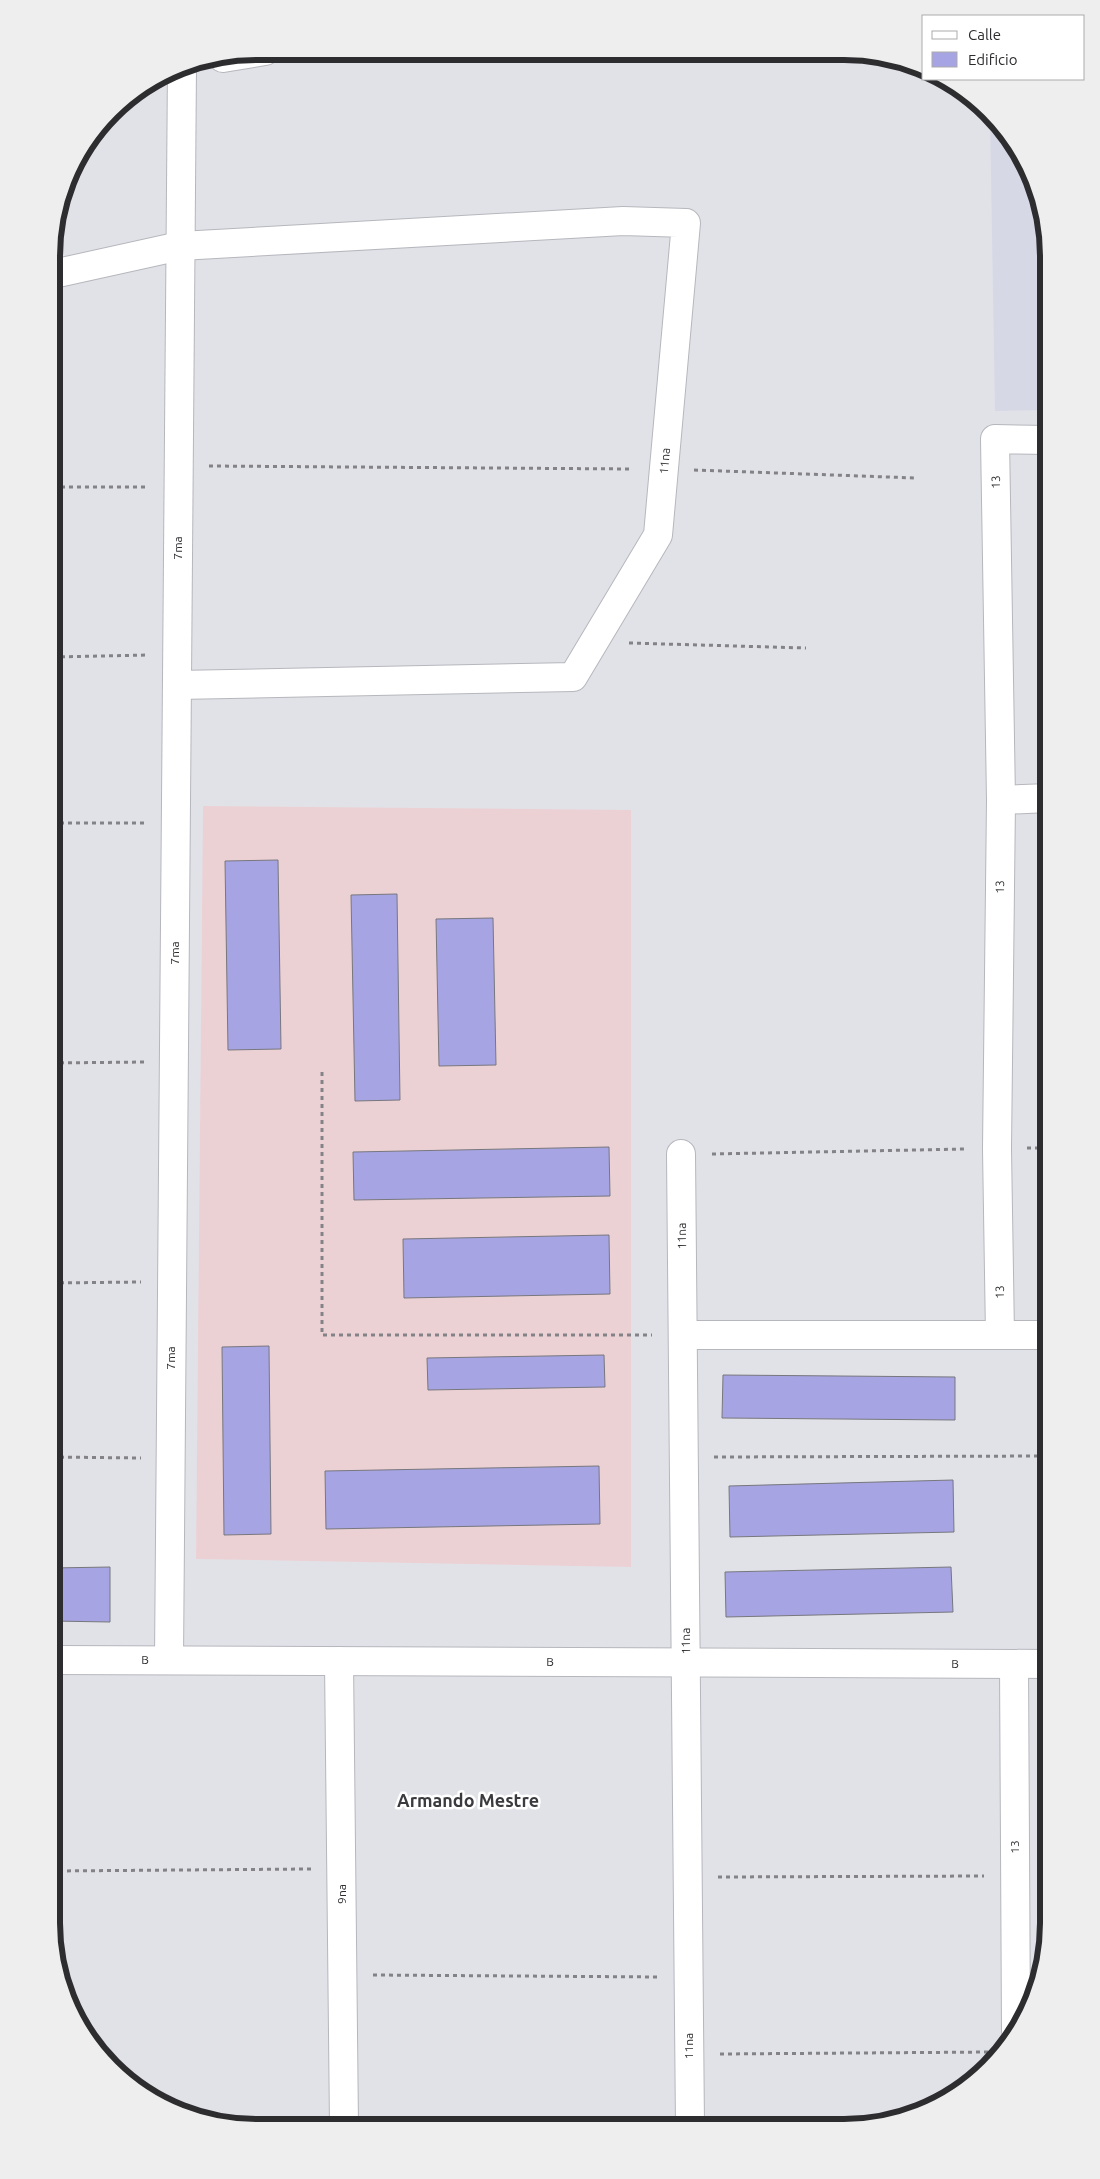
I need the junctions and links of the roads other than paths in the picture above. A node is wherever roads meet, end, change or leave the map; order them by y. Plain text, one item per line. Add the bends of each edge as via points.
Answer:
1 (182, 75) edge
2 (180, 246) junction
3 (60, 272) edge
4 (1040, 440) edge
5 (177, 685) junction
6 (1040, 798) edge
7 (1001, 800) junction
8 (681, 1154) road end
9 (683, 1335) junction
10 (1000, 1335) junction
11 (1040, 1335) edge
12 (60, 1660) edge
13 (169, 1660) junction
14 (339, 1661) junction
15 (686, 1663) junction
16 (1014, 1664) junction
17 (1040, 1664) edge
18 (1016, 2017) edge
19 (344, 2119) edge
20 (690, 2119) edge

1 - 2 street, 7ma
2 - 3 street
2 - 5 street, 7ma
2 - 5 street, 11na via 623,221 686,222 658,535 573,677
4 - 7 street, 13 via 995,439
5 - 13 street, 7ma
6 - 7 street
7 - 10 street, 13 via 997,1149
8 - 9 street, 11na
9 - 10 street
9 - 15 street, 11na
10 - 11 street
12 - 13 street, B
13 - 14 street, B
14 - 15 street, B
14 - 19 street, 9na
15 - 16 street, B
15 - 20 street, 11na
16 - 17 street, B
16 - 18 street, 13

